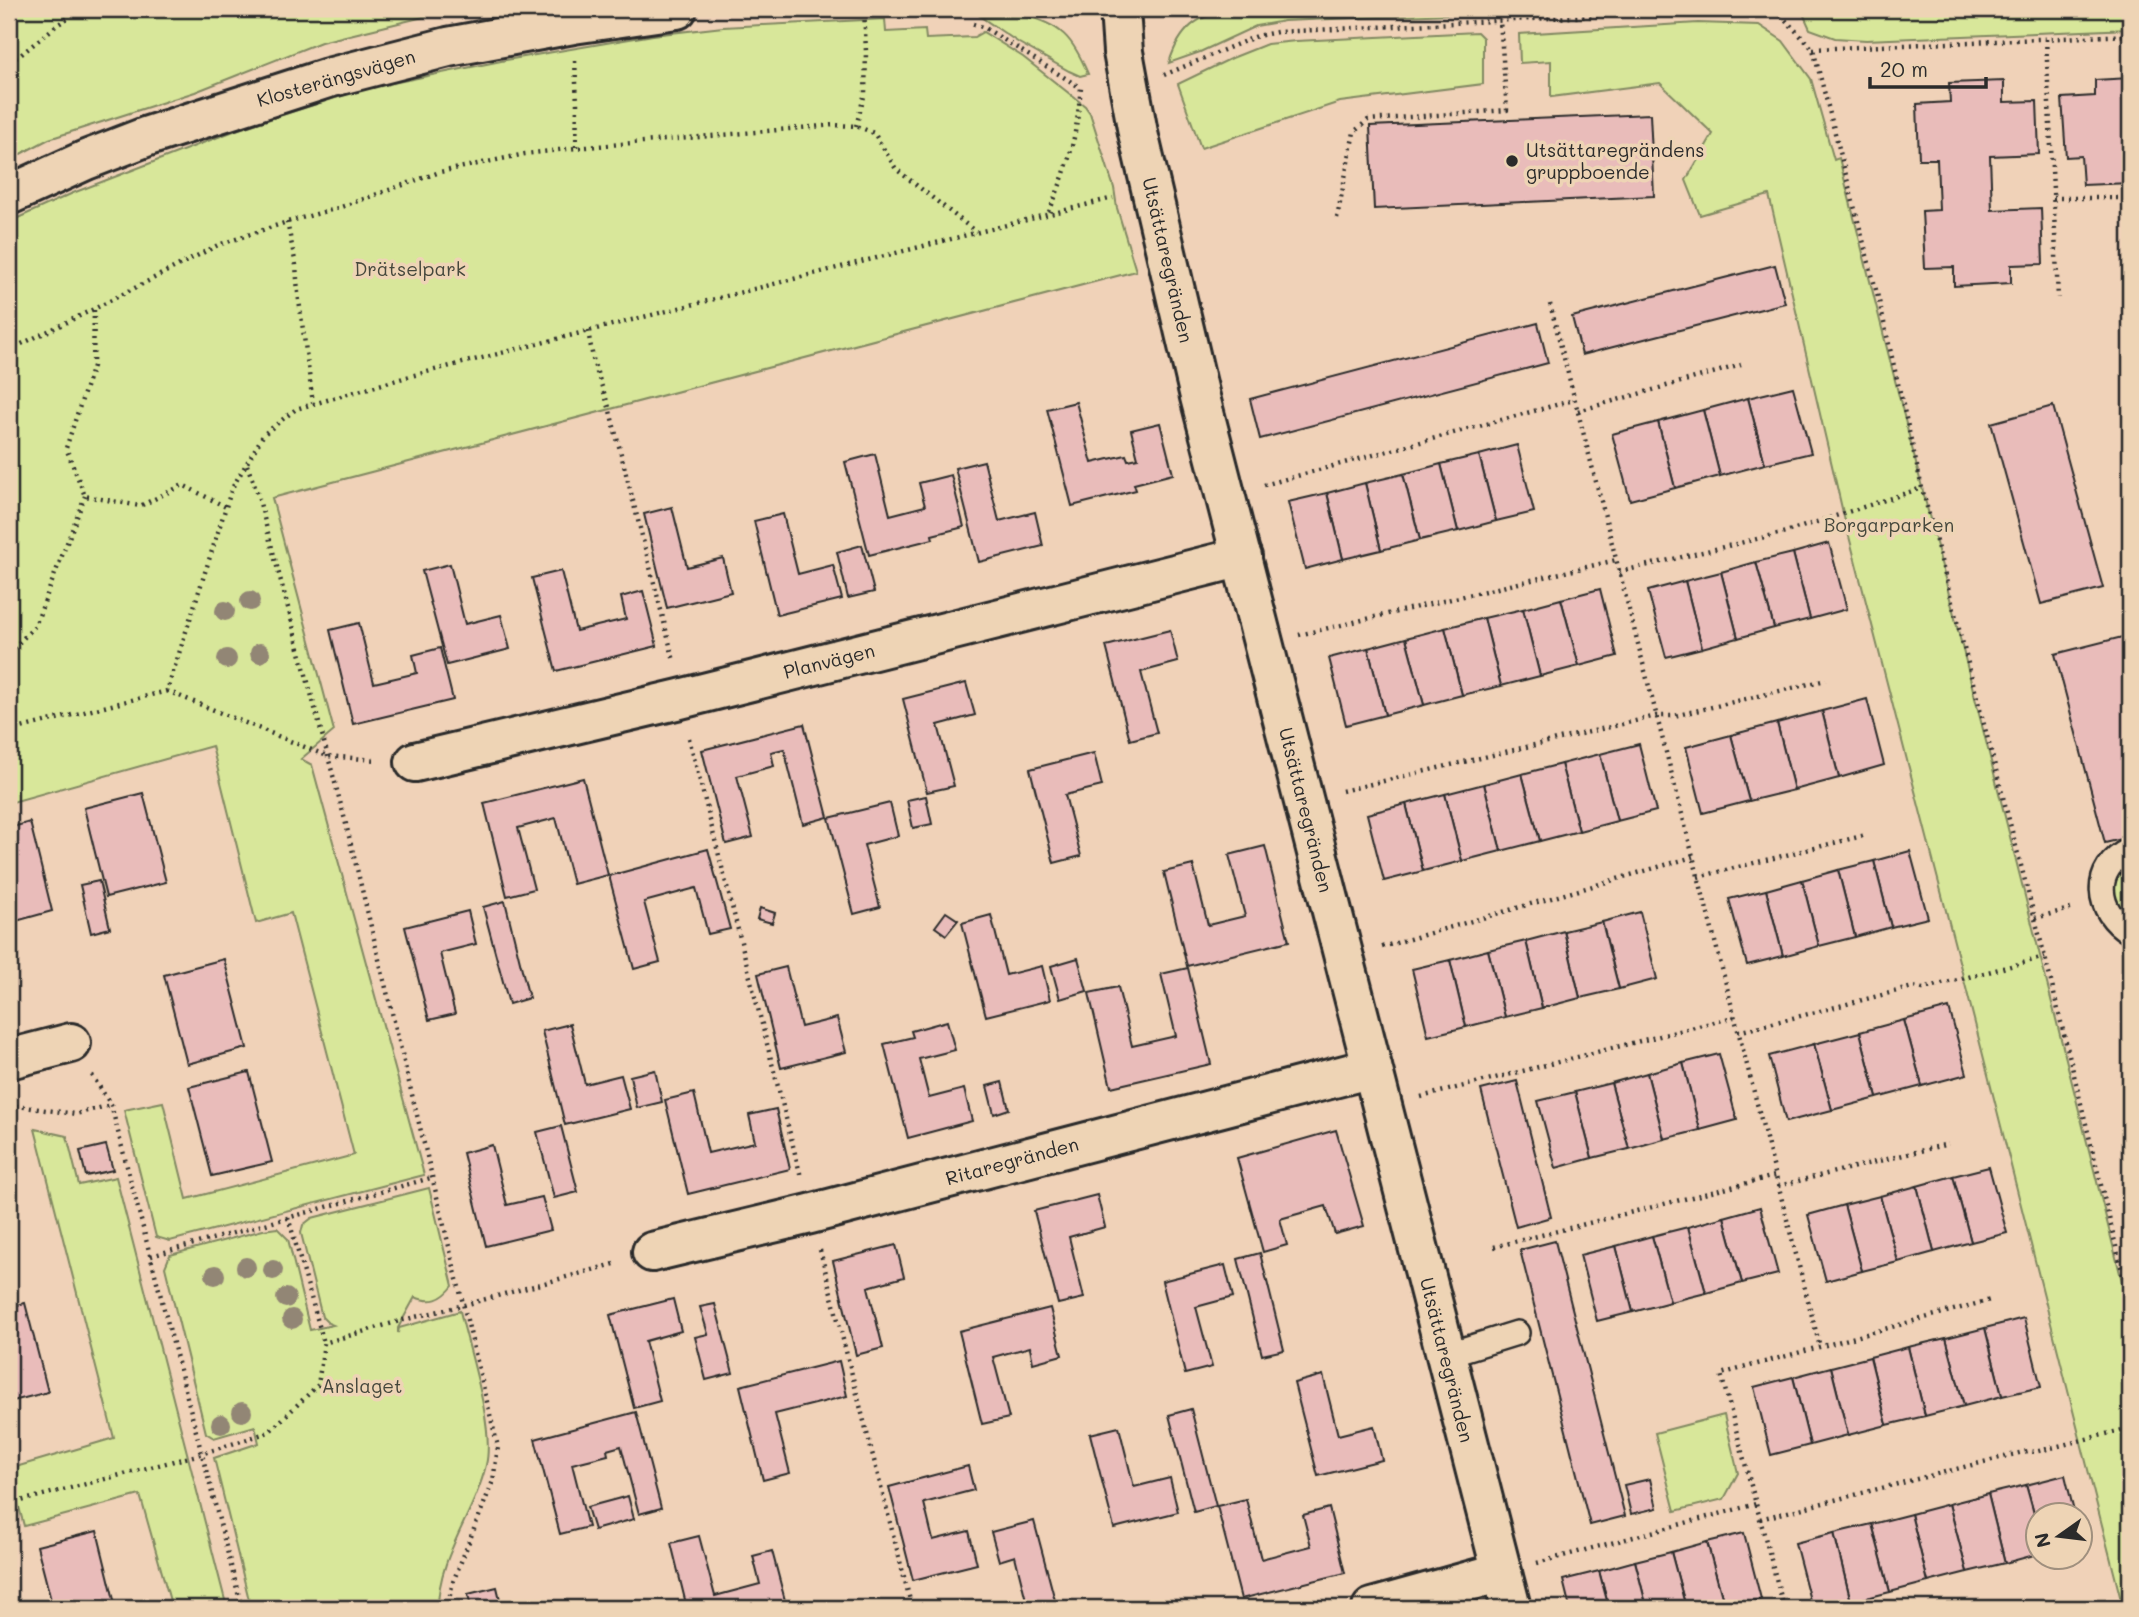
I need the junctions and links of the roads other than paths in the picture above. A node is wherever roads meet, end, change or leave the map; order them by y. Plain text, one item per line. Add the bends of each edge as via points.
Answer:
1 (677, 9) edge
2 (1120, 9) edge
3 (562, 20) edge
4 (9, 194) edge
5 (1242, 557) junction
6 (415, 762) road end
7 (2130, 850) edge
8 (2130, 932) edge
9 (71, 1043) road end
10 (9, 1059) edge
11 (1372, 1068) junction
12 (652, 1252) road end
13 (1517, 1333) dead end
14 (1446, 1354) junction
15 (1507, 1590) edge
16 (1372, 1608) edge

1 - 3 street, Klosterängsvägen
2 - 5 street, Utsättaregränden via 1127,80
3 - 4 street, Klosterängsvägen via 315,82 148,136
5 - 6 street, Planvägen
5 - 11 street, Utsättaregränden
7 - 8 lane via 2115,859 2102,886 2108,914
9 - 10 street
11 - 12 street, Ritaregränden
11 - 14 street, Utsättaregränden
13 - 14 lane
14 - 15 street, Utsättaregränden
15 - 16 street

